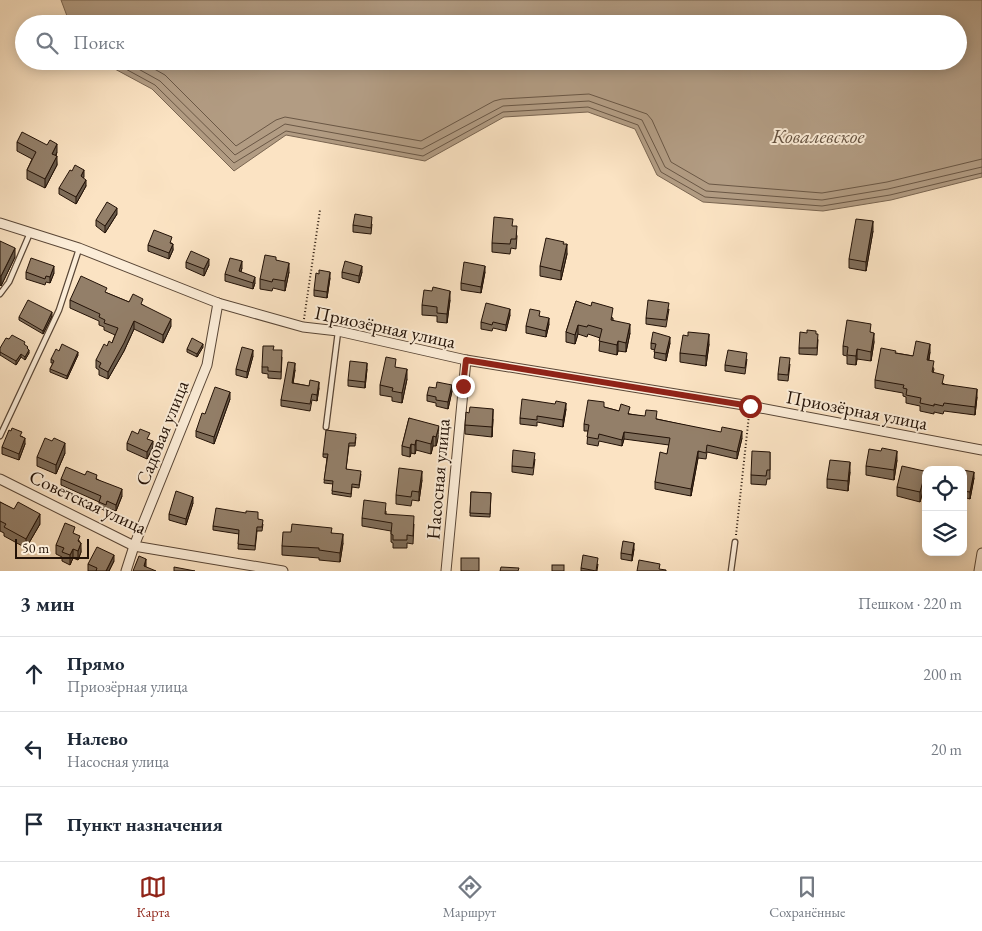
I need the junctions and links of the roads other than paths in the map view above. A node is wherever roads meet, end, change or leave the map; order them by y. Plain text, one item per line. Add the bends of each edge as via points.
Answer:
1 (0, 223) edge
2 (30, 233) junction
3 (79, 248) junction
4 (0, 294) edge
5 (218, 303) junction
6 (338, 331) junction
7 (466, 360) junction
8 (326, 427) dead end
9 (0, 436) edge
10 (982, 450) edge
11 (0, 478) edge
12 (735, 542) road end
13 (134, 546) junction
14 (982, 553) edge
15 (126, 571) edge
16 (277, 571) edge
17 (446, 571) edge
18 (731, 571) edge
19 (979, 571) edge

1 - 2 street, Приозёрная улица
2 - 3 street, Приозёрная улица
2 - 4 lane via 9,282
3 - 5 street, Приозёрная улица
3 - 9 lane via 59,310
5 - 6 street, Приозёрная улица via 303,327
5 - 13 street, Садовая улица via 207,365
6 - 7 street, Приозёрная улица
6 - 8 lane
7 - 10 street, Приозёрная улица via 750,406
7 - 17 street, Насосная улица
11 - 13 street, Советская улица
12 - 18 lane
13 - 15 street, Садовая улица
13 - 16 street, Советская улица
14 - 19 street

